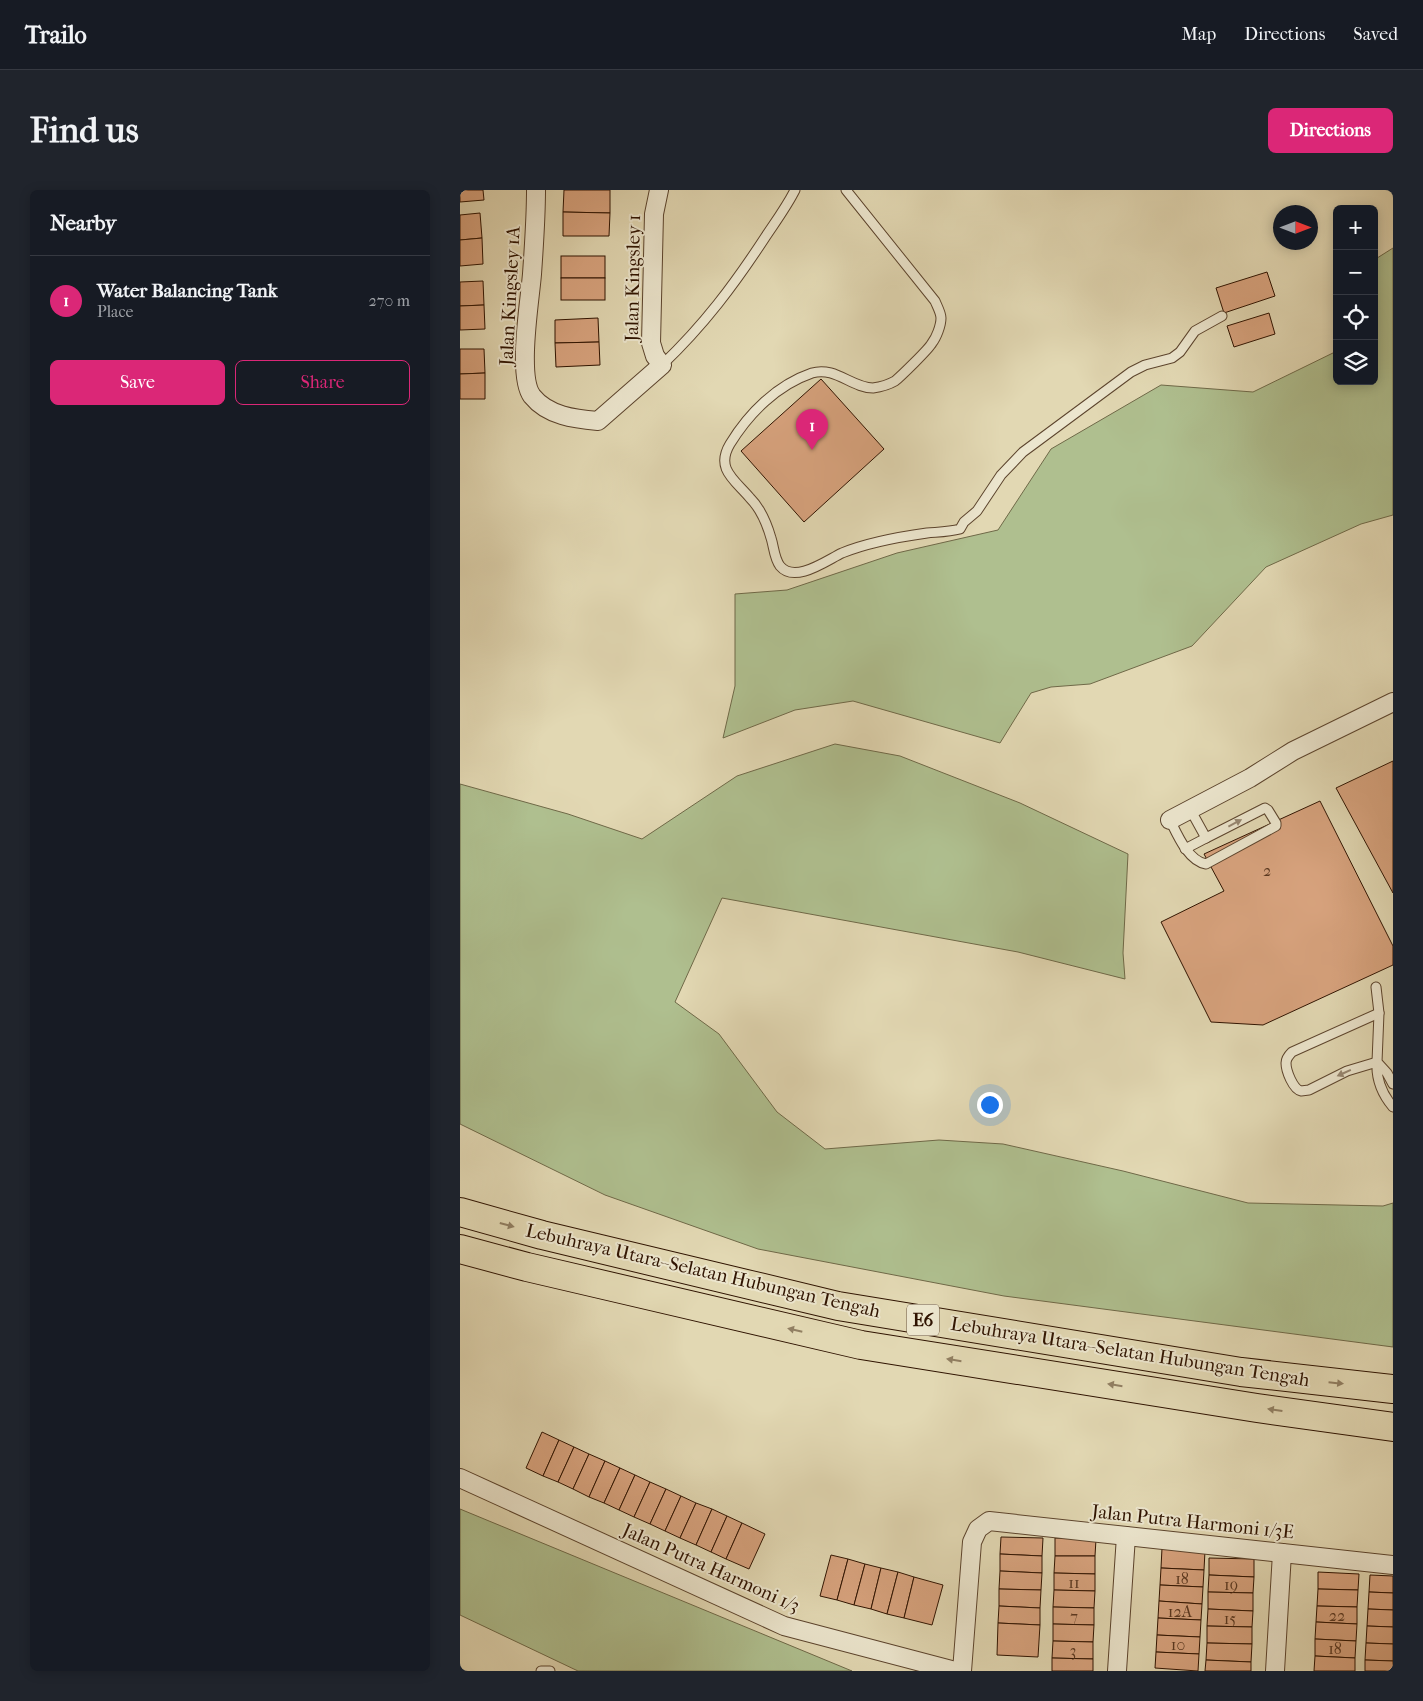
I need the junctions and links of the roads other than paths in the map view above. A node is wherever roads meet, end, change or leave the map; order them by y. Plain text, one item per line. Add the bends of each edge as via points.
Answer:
1 (536, 190) edge
2 (659, 190) edge
3 (795, 190) edge
4 (846, 190) edge
5 (1222, 316) dead end
6 (662, 365) junction
7 (1393, 702) edge
8 (1190, 809) junction
9 (1170, 820) joint
10 (1206, 838) junction
11 (1185, 849) junction
12 (1376, 987) dead end
13 (1379, 1014) junction
14 (1377, 1062) junction
15 (1393, 1084) edge
16 (1393, 1107) edge
17 (460, 1212) edge
18 (460, 1249) edge
19 (1393, 1389) edge
20 (1393, 1426) edge
21 (460, 1478) edge
22 (1126, 1536) junction
23 (1282, 1552) junction
24 (1393, 1565) edge
25 (541, 1671) edge
26 (550, 1671) edge
27 (955, 1671) edge
28 (962, 1671) edge
29 (1117, 1671) edge
30 (1276, 1671) edge

1 - 6 street, Jalan Kingsley 1A via 526,335 532,396 561,415 598,421
2 - 6 street, Jalan Kingsley 1 via 654,214 652,343 655,356
3 - 6 lane via 718,305
4 - 5 lane via 934,301 941,317 940,325 932,344 895,381 871,388 837,375 814,372 766,400 730,444 725,455 727,472 753,501 766,524 780,566 786,572 803,572 863,545 960,529 977,511 1001,475 1024,452 1131,372 1172,358 1195,331
7 - 8 street via 1293,751
8 - 9 street
8 - 10 lane
9 - 11 lane
10 - 11 lane
10 -> 11 lane via 1264,808 1276,823 1276,826 1206,864
12 - 13 lane
13 - 14 lane
14 -> 13 lane via 1300,1091 1293,1086 1286,1063 1292,1052
14 - 15 lane
14 - 16 lane via 1380,1087
17 -> 19 highway, Lebuhraya Utara–Selatan Hubungan Tengah / E6 via 542,1235 838,1306 1241,1372
20 -> 18 highway, Lebuhraya Utara–Selatan Hubungan Tengah / E6 via 1257,1408 861,1345
21 - 27 street, Jalan Putra Harmoni 1/3 via 784,1626
22 - 23 street, Jalan Putra Harmoni 1/3E
22 - 28 street, Jalan Putra Harmoni 1/3E via 989,1521 978,1529 972,1542
22 - 29 street
23 - 24 street, Jalan Putra Harmoni 1/3E
23 - 30 street
25 - 26 lane

